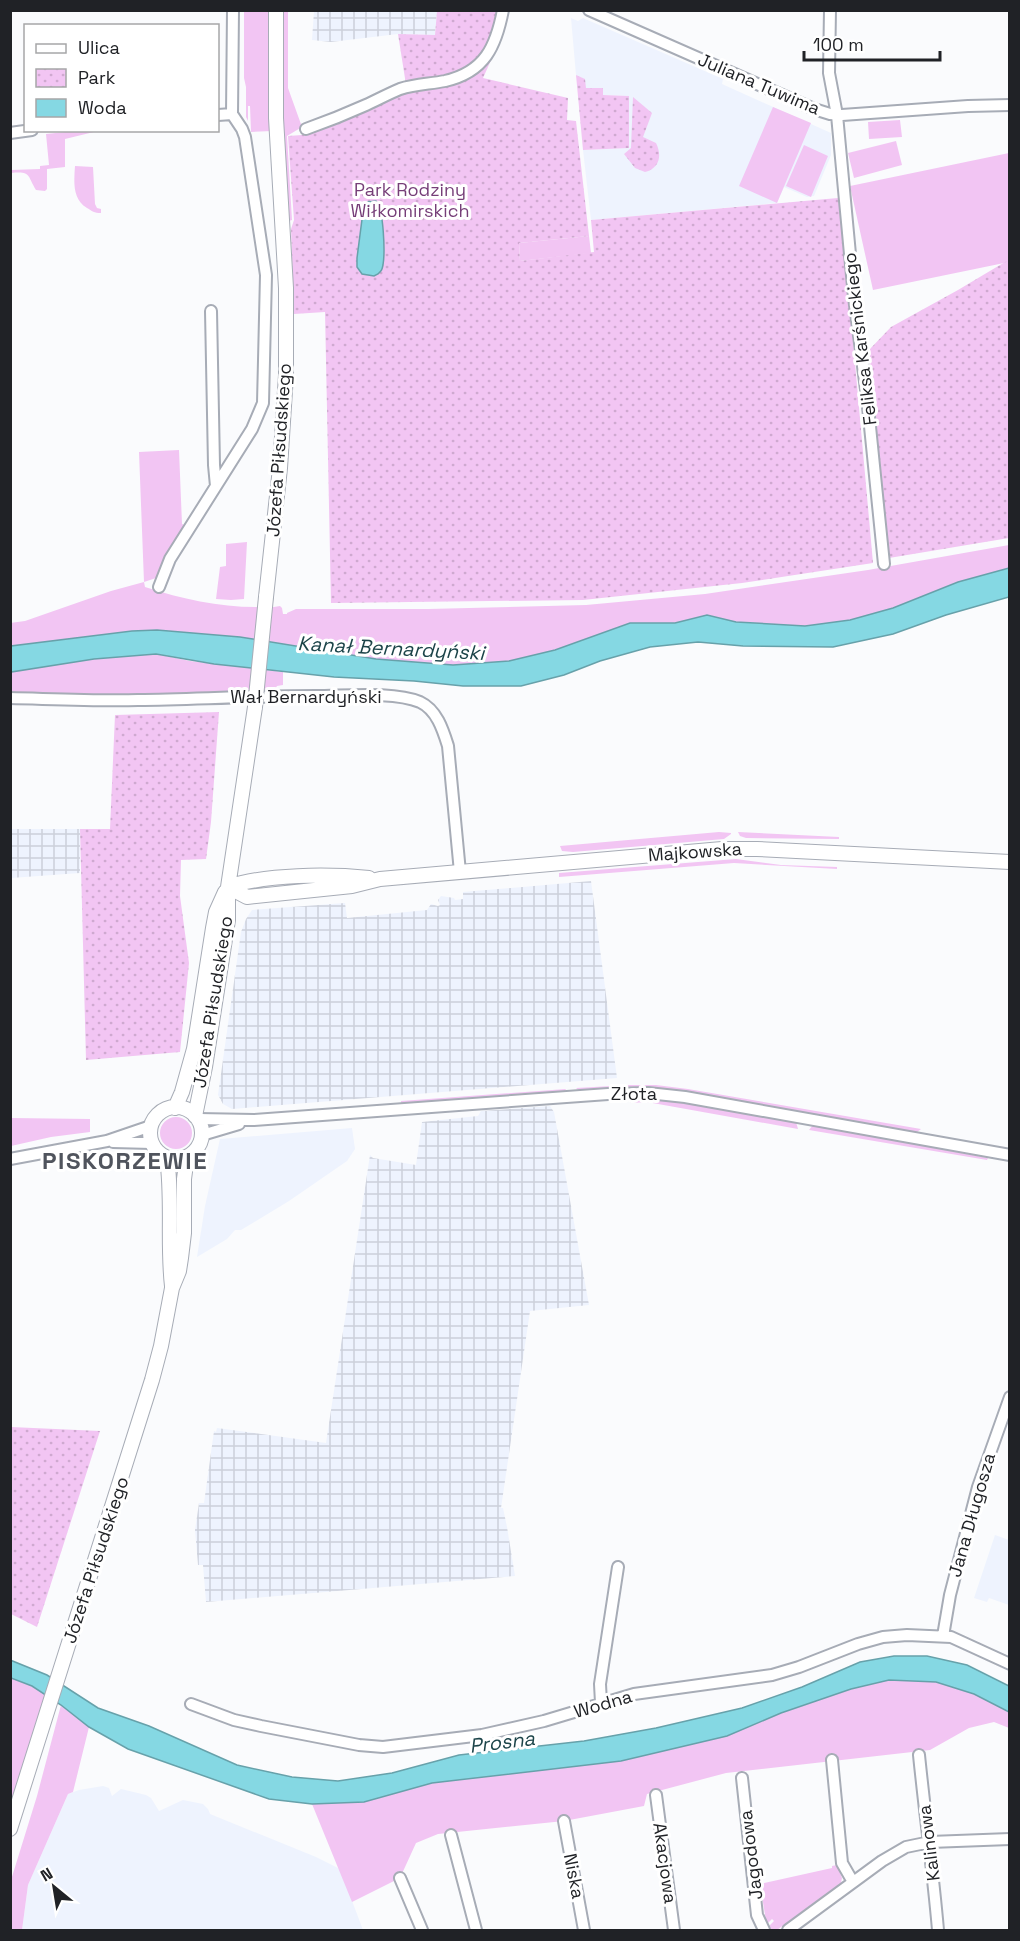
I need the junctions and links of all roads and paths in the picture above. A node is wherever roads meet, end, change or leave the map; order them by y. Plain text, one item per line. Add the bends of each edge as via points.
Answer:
1 (233, 10) edge
2 (276, 10) edge
3 (503, 10) edge
4 (589, 10) edge
5 (830, 10) edge
6 (1010, 105) edge
7 (219, 114) edge
8 (232, 114) junction
9 (837, 115) junction
10 (306, 129) dead end
11 (211, 311) dead end
12 (216, 486) junction
13 (884, 564) dead end
14 (159, 587) dead end
15 (10, 698) edge
16 (1010, 862) edge
17 (460, 872) junction
18 (228, 887) junction
19 (175, 1108) junction
20 (197, 1118) junction
21 (254, 1120) junction
22 (151, 1126) junction
23 (202, 1135) junction
24 (107, 1141) junction
25 (152, 1143) junction
26 (1010, 1155) edge
27 (187, 1157) junction
28 (167, 1158) junction
29 (10, 1159) edge
30 (172, 1288) junction
31 (1010, 1397) edge
32 (618, 1567) dead end
33 (943, 1636) junction
34 (1010, 1664) edge
35 (601, 1703) junction
36 (191, 1704) dead end
37 (919, 1755) dead end
38 (832, 1761) dead end
39 (742, 1778) dead end
40 (656, 1795) dead end
41 (564, 1821) dead end
42 (10, 1829) edge
43 (451, 1835) dead end
44 (1010, 1839) edge
45 (930, 1842) junction
46 (399, 1878) dead end
47 (853, 1882) junction
48 (422, 1930) edge
49 (476, 1930) edge
50 (584, 1930) edge
51 (674, 1930) edge
52 (764, 1930) edge
53 (788, 1930) edge
54 (938, 1930) edge

1 - 8 street
2 - 18 main road, Józefa Piłsudskiego, bridge via 286,375 255,707
3 - 10 street via 490,52 463,74 400,90
4 - 9 street, Juliana Tuwima via 814,109
5 - 9 street, Feliksa Karśnickiego via 829,73
6 - 9 street, Juliana Tuwima
7 - 8 street
8 - 12 street via 245,138 265,261 264,394 257,419
9 - 13 street, Feliksa Karśnickiego
11 - 12 street
12 - 14 street via 170,559
15 - 17 street, Wał Bernardyński via 375,696 423,703 434,713 448,746
16 - 17 main road, Majkowska via 737,849
17 - 18 main road, Majkowska via 381,879 256,879
18 - 19 main road, Józefa Piłsudskiego via 216,912 192,1059
18 - 20 main road, Józefa Piłsudskiego via 228,920
19 - 20 main road
19 - 22 main road via 160,1113
20 - 21 street, Złota
20 - 23 main road
21 - 23 street, Złota
21 - 26 street, Złota via 648,1093
22 - 24 street
22 - 25 main road
23 - 27 main road via 199,1145
24 - 25 street
24 - 29 street
25 - 28 main road
27 - 28 main road
27 - 30 main road, Józefa Piłsudskiego via 183,1244
28 - 30 main road, Józefa Piłsudskiego
30 - 42 main road, Józefa Piłsudskiego via 148,1396
31 - 33 street, Jana Długosza via 976,1496
32 - 35 street via 600,1684
33 - 34 street, Wodna
33 - 35 street, Wodna via 883,1637 772,1675 634,1694
35 - 36 street, Wodna via 482,1735 383,1747 234,1720
37 - 45 street, Kalinowa
38 - 47 street via 842,1863
39 - 52 street, Jagodowa via 757,1915
40 - 51 street, Akacjowa
41 - 50 street, Niska
43 - 49 street
44 - 45 street
45 - 47 street via 898,1851
45 - 54 street, Kalinowa
46 - 48 street
47 - 53 street

